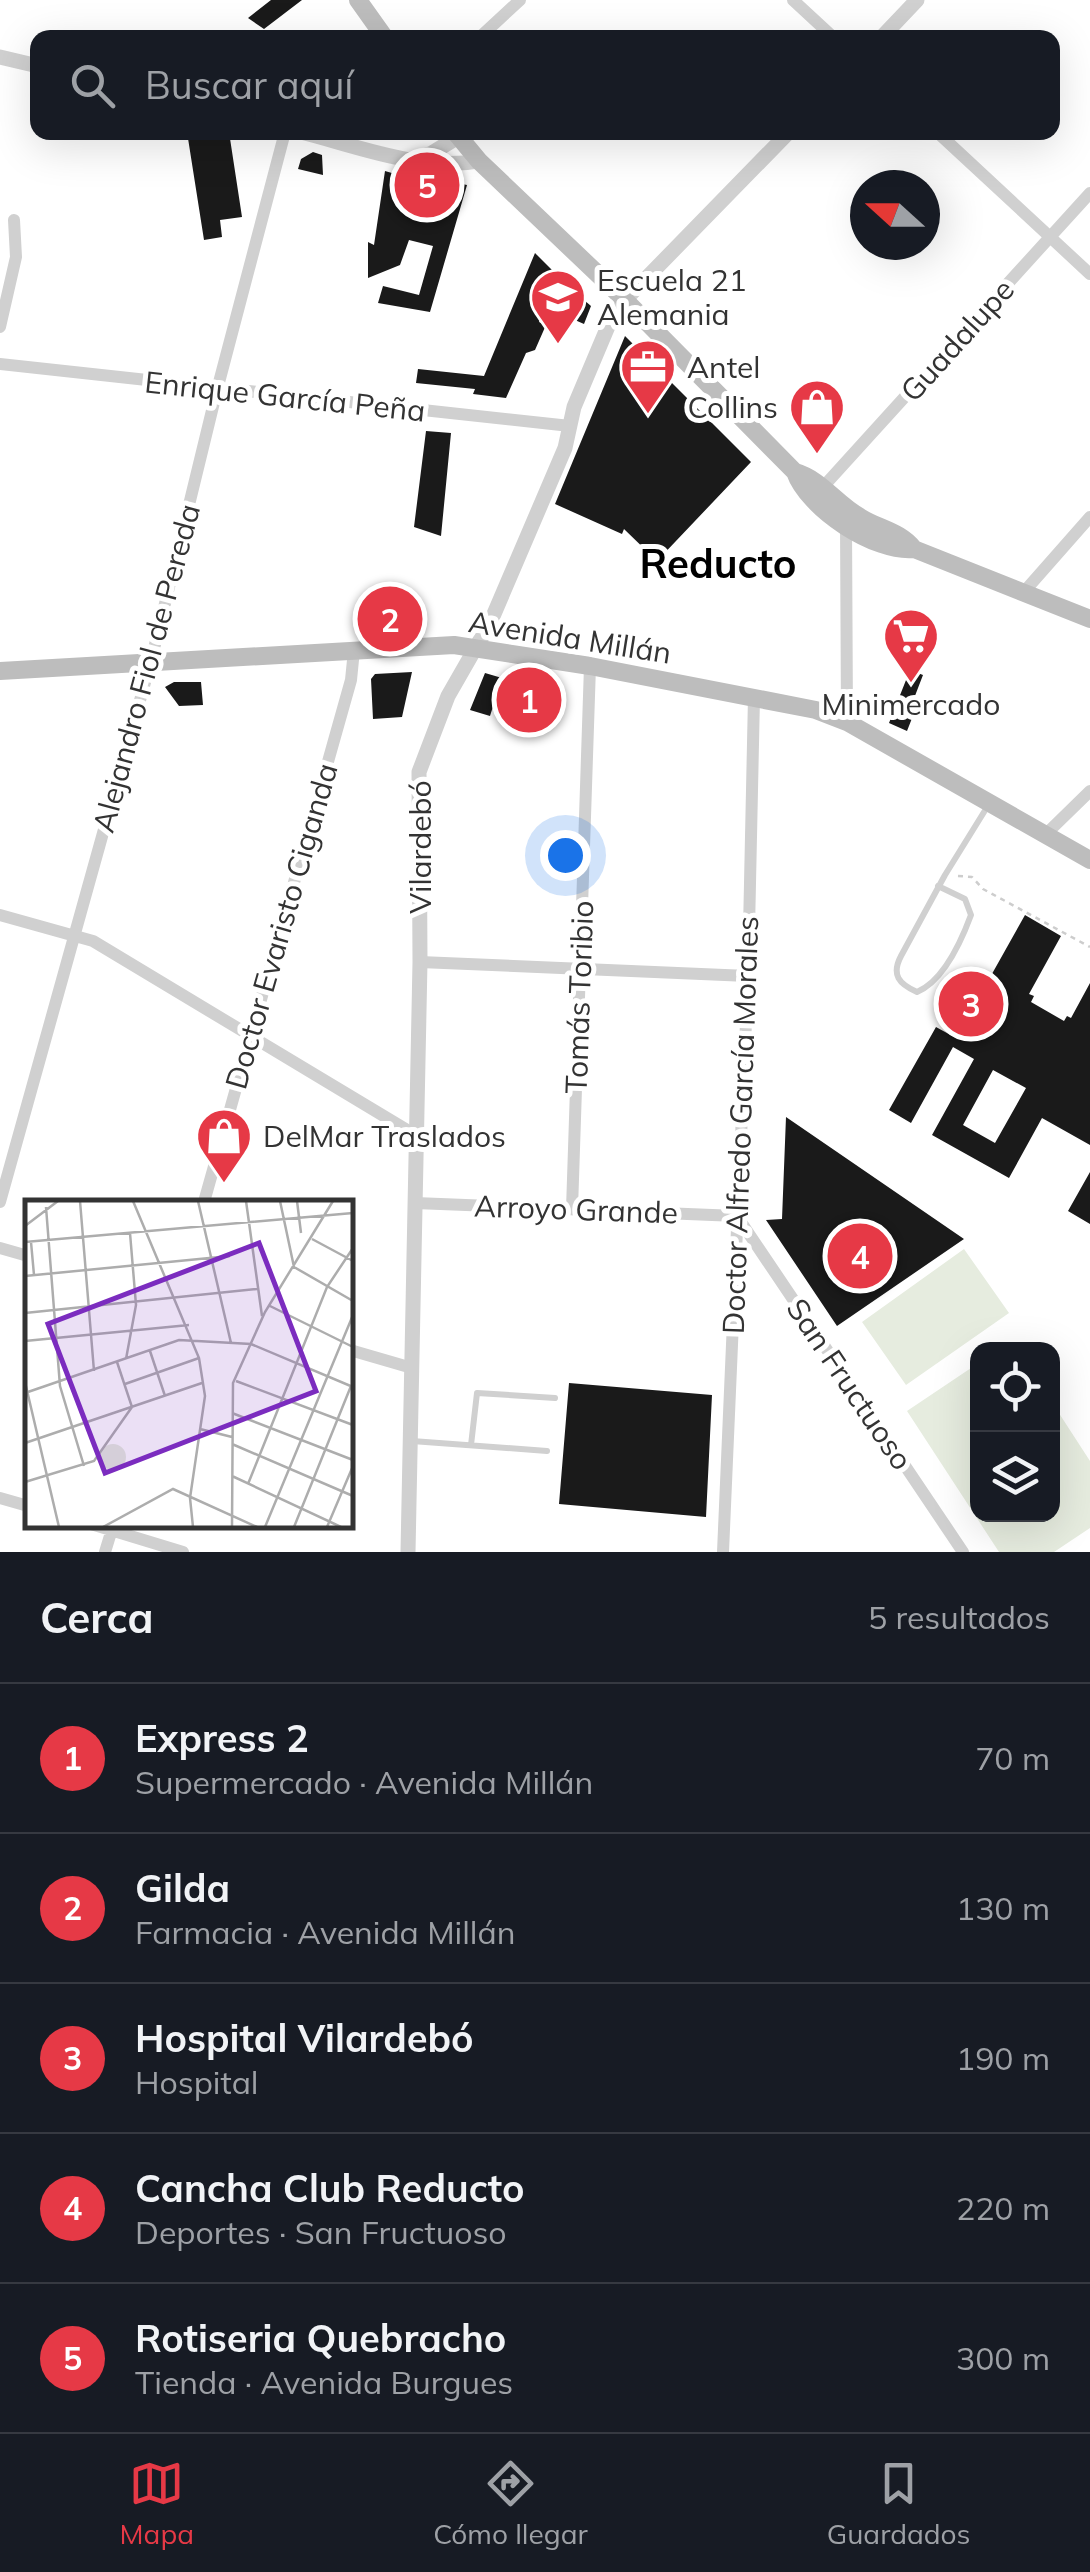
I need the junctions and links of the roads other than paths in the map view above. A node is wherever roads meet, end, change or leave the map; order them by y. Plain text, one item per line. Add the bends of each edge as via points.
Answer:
1 (358, 0) edge
2 (520, 0) edge
3 (793, 0) edge
4 (917, 0) edge
5 (379, 30) edge
6 (487, 30) edge
7 (825, 30) edge
8 (889, 30) edge
9 (0, 57) edge
10 (30, 64) edge
11 (283, 140) edge
12 (334, 140) edge
13 (449, 140) edge
14 (460, 140) edge
15 (781, 140) edge
16 (946, 140) edge
17 (414, 159) junction
18 (479, 161) junction
19 (1090, 193) edge
20 (14, 220) dead end
21 (1050, 238) junction
22 (1090, 274) edge
23 (625, 300) junction
24 (0, 327) edge
25 (0, 364) edge
26 (217, 390) junction
27 (570, 426) junction
28 (795, 472) junction
29 (823, 487) junction
30 (1090, 518) edge
31 (850, 520) junction
32 (1023, 593) junction
33 (1090, 618) edge
34 (475, 647) junction
35 (354, 650) junction
36 (151, 661) junction
37 (590, 666) junction
38 (0, 671) edge
39 (754, 697) junction
40 (847, 722) junction
41 (1090, 791) edge
42 (990, 803) junction
43 (1045, 835) junction
44 (1090, 860) edge
45 (938, 886) junction
46 (0, 915) edge
47 (74, 935) junction
48 (420, 962) junction
49 (580, 969) junction
50 (748, 976) junction
51 (249, 1037) junction
52 (417, 1136) junction
53 (205, 1200) edge
54 (0, 1202) edge
55 (415, 1203) junction
56 (572, 1209) junction
57 (737, 1216) junction
58 (0, 1248) edge
59 (25, 1255) edge
60 (352, 1351) edge
61 (412, 1368) junction
62 (556, 1398) dead end
63 (410, 1441) junction
64 (471, 1446) junction
65 (547, 1451) dead end
66 (0, 1498) edge
67 (25, 1505) edge
68 (113, 1528) edge
69 (106, 1552) edge
70 (182, 1552) edge
71 (408, 1552) edge
72 (723, 1552) edge
73 (962, 1552) edge

1 - 5 main road
2 - 6 street
3 - 7 street
4 - 8 street
9 - 10 street
11 - 26 street, Alejandro Fiol de Pereda
12 - 17 street
13 - 17 street
14 - 18 main road
15 - 23 street, Vilardebó
16 - 21 street
17 - 18 street
18 - 23 main road
19 - 21 street, Guadalupe
20 - 24 street via 13,278
21 - 22 street
21 - 29 street, Guadalupe
23 - 27 street, Vilardebó
23 - 28 main road
25 - 26 street, Enrique García Peña
26 - 27 street, Enrique García Peña
26 - 36 street, Alejandro Fiol de Pereda
27 - 34 street, Vilardebó
28 - 29 main road
28 - 31 main road via 800,487
29 - 31 main road
30 - 32 street
31 - 32 main road via 900,550 914,549
31 - 40 street
32 - 33 main road
34 - 35 main road, Avenida Millán
34 - 37 main road, Avenida Millán
34 - 48 street, Vilardebó via 419,772
35 - 36 main road, Avenida Millán
35 - 51 street, Doctor Evaristo Ciganda
36 - 38 main road, Avenida Millán
36 - 47 street, Alejandro Fiol de Pereda
37 - 39 main road, Avenida Millán
37 - 49 street, Tomás Toribio
39 - 40 main road, Avenida Millán
39 - 50 street, Doctor Alfredo García Morales
40 - 42 main road, Avenida Millán
41 - 43 street
42 - 43 main road, Avenida Millán
42 - 45 lane
43 - 44 main road, Avenida Millán
45 - 45 lane via 896,966 902,986 917,992 931,986 970,915 964,900
46 - 47 street
47 - 51 street
47 - 54 street, Alejandro Fiol de Pereda
48 - 49 street
48 - 52 street, Vilardebó
49 - 50 street
49 - 56 street, Tomás Toribio
50 - 57 street, Doctor Alfredo García Morales
51 - 52 street
51 - 53 street, Doctor Evaristo Ciganda
52 - 55 street, Vilardebó
55 - 56 street, Arroyo Grande
55 - 61 street, Vilardebó
56 - 57 street, Arroyo Grande
57 - 72 street, Doctor Alfredo García Morales
57 - 73 street, San Fructuoso
58 - 59 street
60 - 61 street
61 - 63 street, Vilardebó
62 - 64 lane via 477,1393
63 - 64 lane
63 - 71 street, Vilardebó
64 - 65 lane
66 - 67 street
68 - 69 street
68 - 70 street

